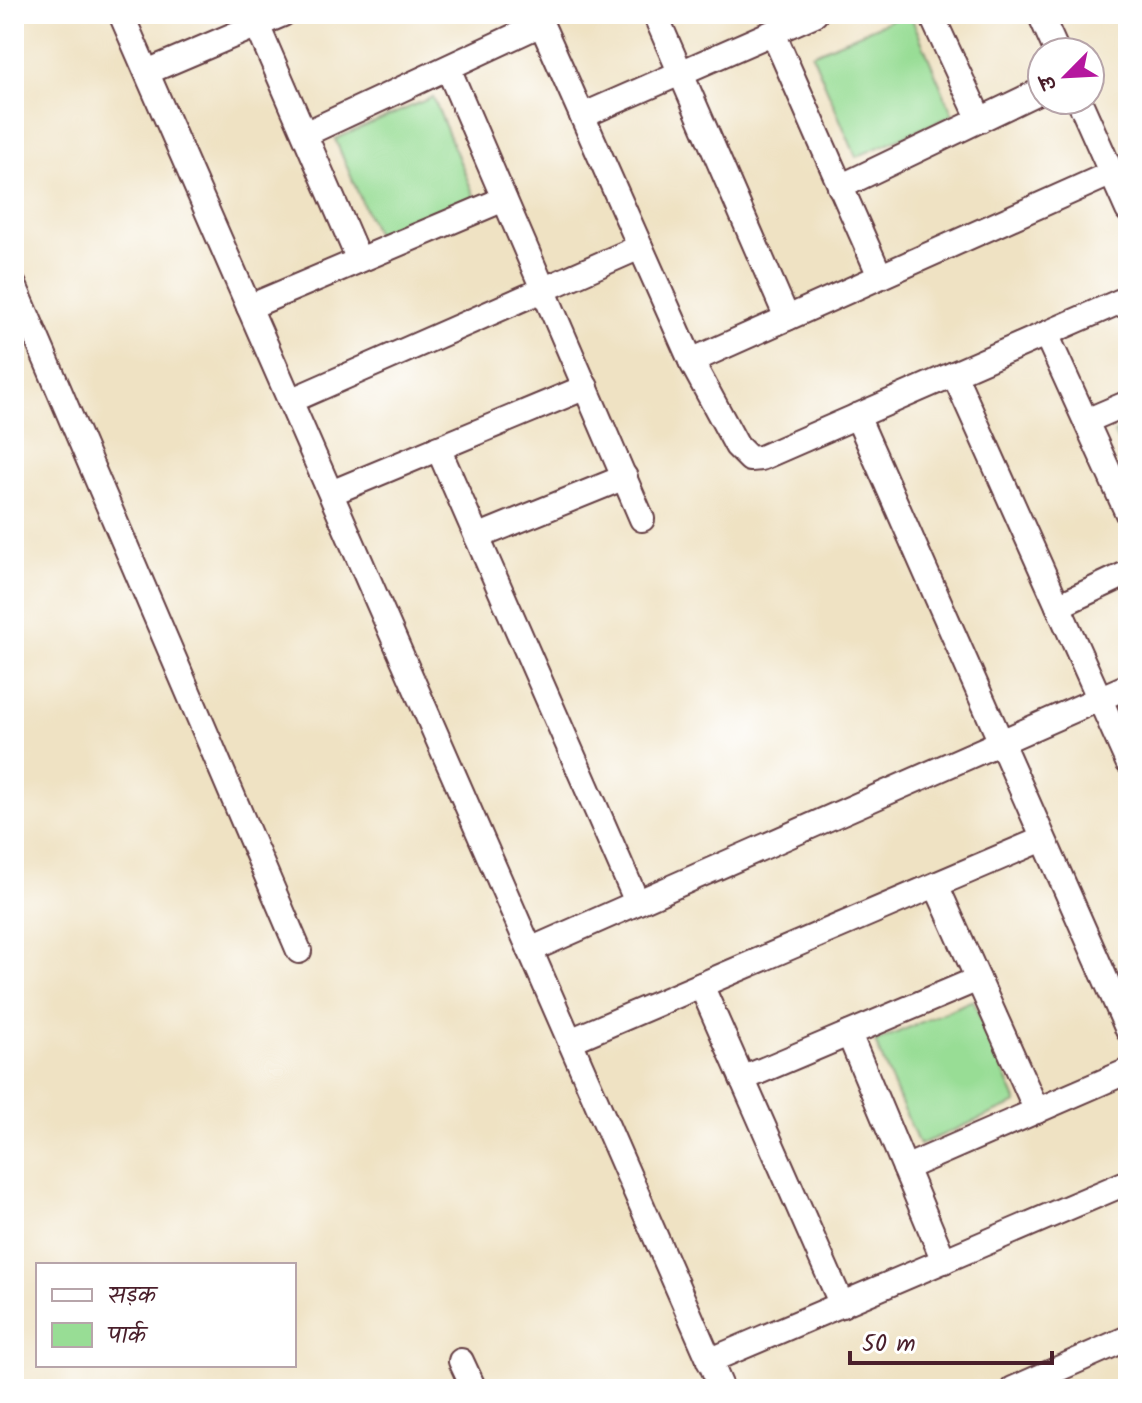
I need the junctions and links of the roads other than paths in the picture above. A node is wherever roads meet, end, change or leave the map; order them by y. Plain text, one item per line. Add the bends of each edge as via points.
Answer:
1 (121, 14) edge
2 (283, 14) edge
3 (655, 14) edge
4 (815, 14) edge
5 (931, 14) edge
6 (1040, 14) edge
7 (539, 19) edge
8 (257, 25) junction
9 (773, 33) junction
10 (1050, 36) edge
11 (448, 68) junction
12 (147, 72) junction
13 (681, 72) junction
14 (1026, 98) edge
15 (582, 116) junction
16 (1086, 116) edge
17 (980, 120) junction
18 (305, 134) junction
19 (1112, 173) junction
20 (840, 187) junction
21 (504, 199) junction
22 (1128, 210) edge
23 (640, 247) junction
24 (359, 260) junction
25 (880, 276) junction
26 (14, 285) edge
27 (544, 290) junction
28 (1128, 298) edge
29 (249, 307) junction
30 (787, 318) junction
31 (1046, 334) junction
32 (691, 361) junction
33 (954, 374) junction
34 (586, 387) junction
35 (290, 401) junction
36 (1128, 403) edge
37 (857, 416) junction
38 (1086, 421) junction
39 (438, 448) junction
40 (625, 477) junction
41 (331, 493) junction
42 (1128, 514) edge
43 (642, 519) dead end
44 (477, 537) junction
45 (1128, 573) edge
46 (1058, 606) junction
47 (1128, 686) edge
48 (1099, 699) junction
49 (1001, 742) junction
50 (1128, 762) edge
51 (1043, 839) junction
52 (936, 885) junction
53 (637, 902) junction
54 (530, 950) junction
55 (299, 951) dead end
56 (978, 979) junction
57 (701, 985) junction
58 (1128, 1030) edge
59 (849, 1034) junction
60 (570, 1041) junction
61 (1128, 1071) edge
62 (742, 1079) junction
63 (1037, 1111) junction
64 (905, 1168) junction
65 (1128, 1182) edge
66 (944, 1261) junction
67 (842, 1305) junction
68 (1128, 1338) edge
69 (461, 1361) dead end
70 (709, 1361) junction
71 (474, 1389) edge
72 (722, 1389) edge
73 (1013, 1389) edge

1 - 12 street
2 - 8 street
3 - 13 street
4 - 9 street
5 - 17 street
6 - 10 street
7 - 11 street
7 - 15 street
8 - 12 street
8 - 18 street
9 - 13 street
9 - 20 street
11 - 18 street
11 - 21 street
12 - 29 street
13 - 15 street
13 - 30 street
14 - 17 street
15 - 23 street
16 - 19 street
17 - 20 street
18 - 24 street
19 - 22 street
19 - 25 street
20 - 25 street
21 - 24 street
21 - 27 street
23 - 27 street
23 - 32 street
24 - 29 street
25 - 30 street
26 - 55 street
27 - 34 street
27 - 35 street
28 - 31 street
29 - 35 street
30 - 32 street
31 - 33 street
31 - 38 street
32 - 37 street via 737,446 750,459
33 - 37 street
33 - 46 street
34 - 39 street
34 - 40 street
35 - 41 street
36 - 38 street
37 - 49 street
38 - 42 street
39 - 41 street
39 - 44 street
40 - 43 street
40 - 44 street
41 - 54 street
44 - 53 street
45 - 46 street
46 - 48 street
47 - 48 street
48 - 49 street
48 - 50 street
49 - 51 street
49 - 53 street
51 - 52 street
51 - 58 street
52 - 56 street
52 - 57 street
53 - 54 street
54 - 60 street
56 - 59 street
56 - 63 street
57 - 60 street
57 - 62 street
59 - 62 street
59 - 64 street
60 - 70 street
61 - 63 street
62 - 67 street
63 - 64 street
64 - 66 street
65 - 66 street
66 - 67 street
67 - 70 street
68 - 73 street
69 - 71 street
70 - 72 street

